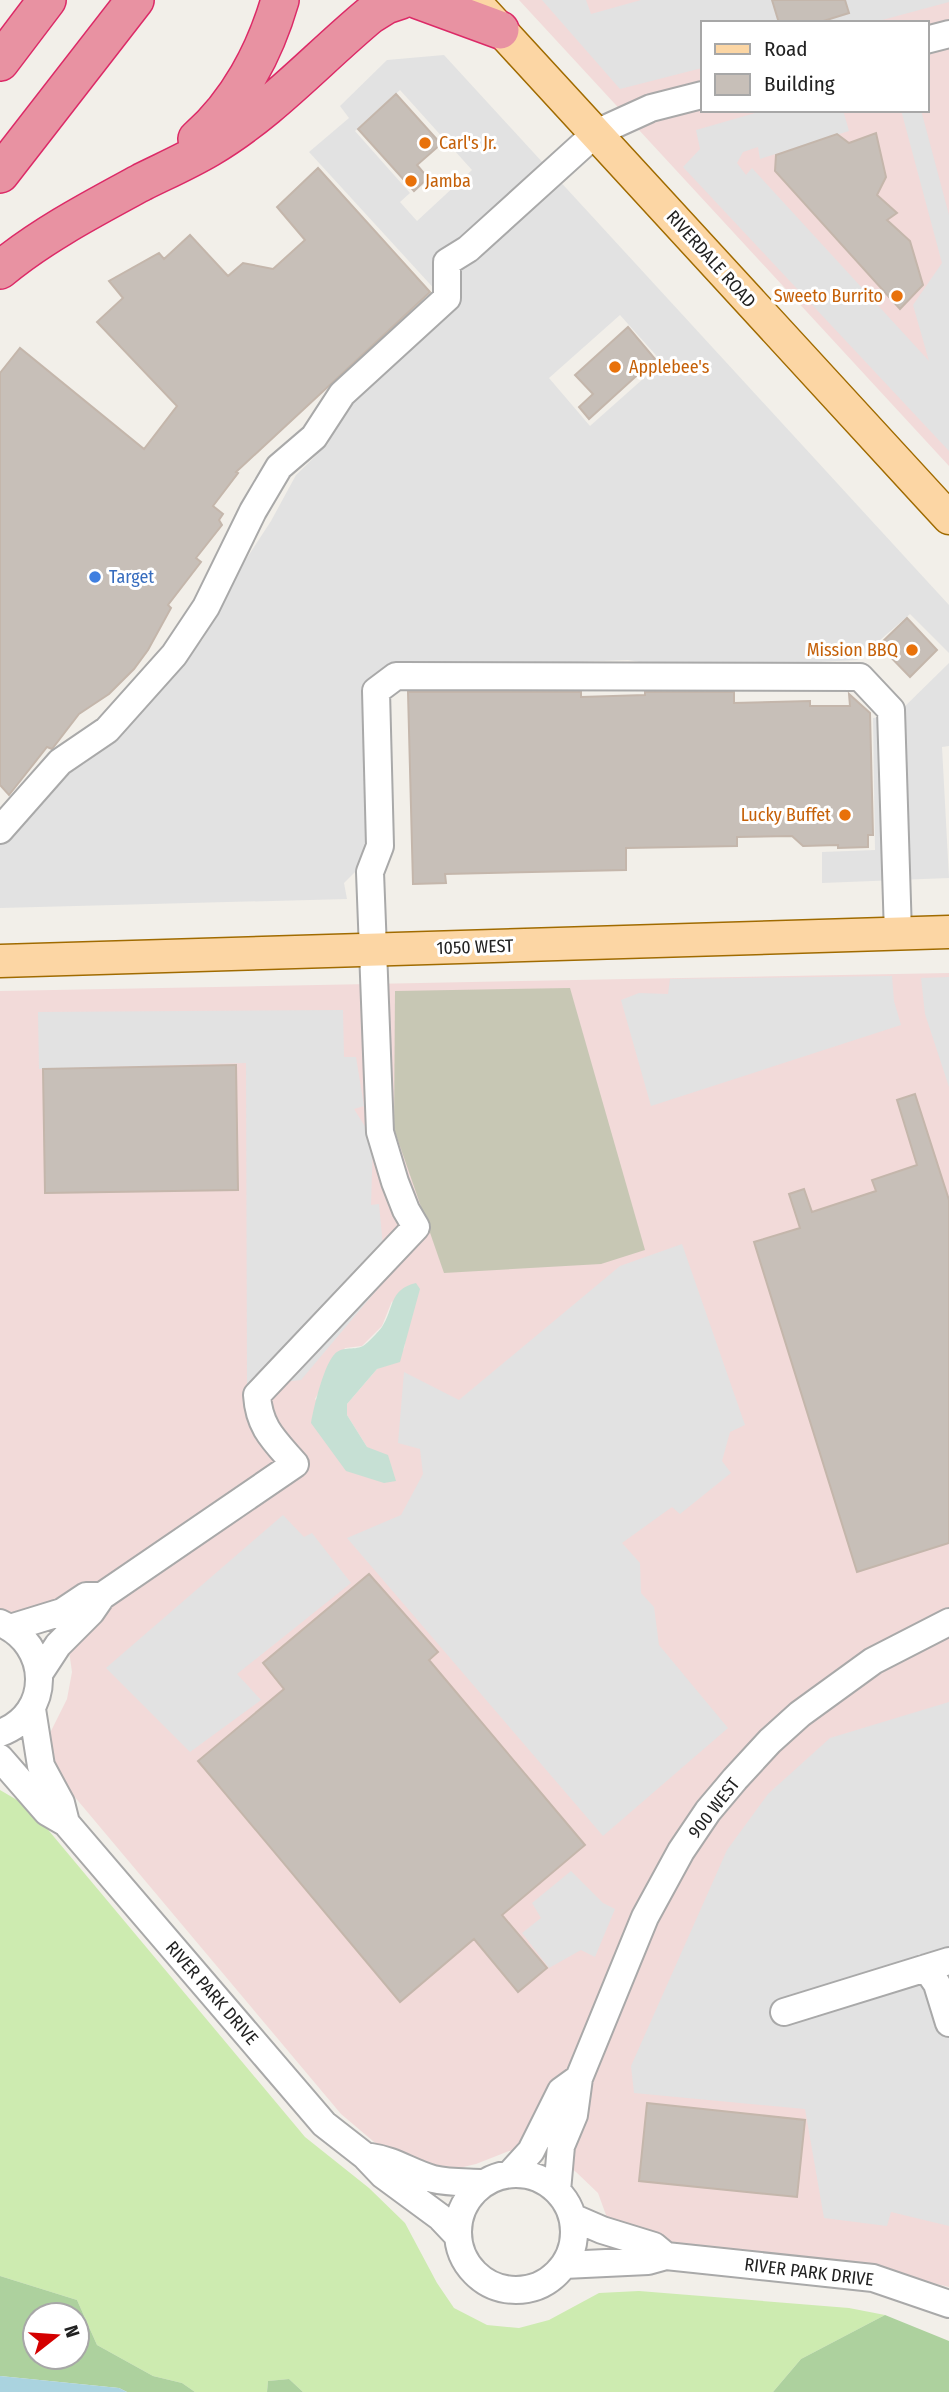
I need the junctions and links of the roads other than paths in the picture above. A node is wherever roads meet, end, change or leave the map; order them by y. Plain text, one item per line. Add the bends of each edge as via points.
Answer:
1 (47, 0) edge
2 (135, 0) edge
3 (280, 0) edge
4 (401, 0) edge
5 (418, 0) edge
6 (473, 0) edge
7 (497, 15) edge
8 (949, 34) edge
9 (928, 39) edge
10 (0, 62) edge
11 (701, 95) edge
12 (596, 133) junction
13 (0, 174) edge
14 (141, 183) junction
15 (0, 270) edge
16 (949, 518) edge
17 (0, 830) edge
18 (949, 932) edge
19 (898, 934) junction
20 (373, 950) junction
21 (0, 961) edge
22 (102, 1596) junction
23 (949, 1622) edge
24 (5, 1626) edge
25 (39, 1674) junction
26 (32, 1709) junction
27 (0, 1734) edge
28 (0, 1758) edge
29 (66, 1823) junction
30 (937, 1964) edge
31 (784, 2012) dead end
32 (949, 2023) edge
33 (579, 2078) junction
34 (365, 2156) junction
35 (511, 2173) junction
36 (483, 2183) junction
37 (557, 2191) junction
38 (572, 2217) junction
39 (458, 2236) junction
40 (666, 2256) junction
41 (564, 2264) junction
42 (949, 2304) edge

1 - 10 highway
2 - 13 highway
3 - 14 highway via 256,62 230,103 202,135
4 - 14 highway via 370,15 239,128
5 - 7 highway
6 - 7 main road, RIVERDALE ROAD
7 - 12 main road, RIVERDALE ROAD
8 - 9 street
11 - 12 street via 652,108
12 - 16 main road, RIVERDALE ROAD
12 - 17 street via 468,249 447,262 447,298 342,394 314,436 279,467 206,607 174,656 107,730 60,761
14 - 15 highway
18 - 19 main road, 1050 WEST
19 - 20 main road, 1050 WEST
19 - 20 street via 891,710 860,677 397,676 376,691 380,846 370,872
20 - 21 main road, 1050 WEST
20 - 22 street via 380,1132 395,1182 416,1227 257,1395 263,1426 295,1464
22 - 24 street via 86,1596 62,1612
22 - 25 street
23 - 33 street, 900 WEST via 873,1661 813,1703 770,1741 708,1811 645,1917
24 - 25 street via 31,1647
25 - 26 street
26 - 27 street
26 - 29 street, RIVER PARK DRIVE via 41,1766
28 - 29 street, RIVER PARK DRIVE via 47,1812
29 - 34 street, RIVER PARK DRIVE via 324,2124
30 - 31 street
30 - 32 street via 937,1984
33 - 35 street, 900 WEST via 561,2091 531,2151
33 - 37 street, 900 WEST via 574,2115 561,2146
34 - 36 street, RIVER PARK DRIVE via 390,2160 436,2180
34 - 39 street, RIVER PARK DRIVE
35 - 36 street
35 - 37 street via 544,2180
36 - 39 street via 463,2206
37 - 38 street
38 - 40 street, RIVER PARK DRIVE via 654,2246
38 - 41 street via 573,2242
39 - 41 street via 468,2266 501,2288 524,2290 540,2285
40 - 41 street, RIVER PARK DRIVE via 648,2261
40 - 42 street, RIVER PARK DRIVE via 873,2278

